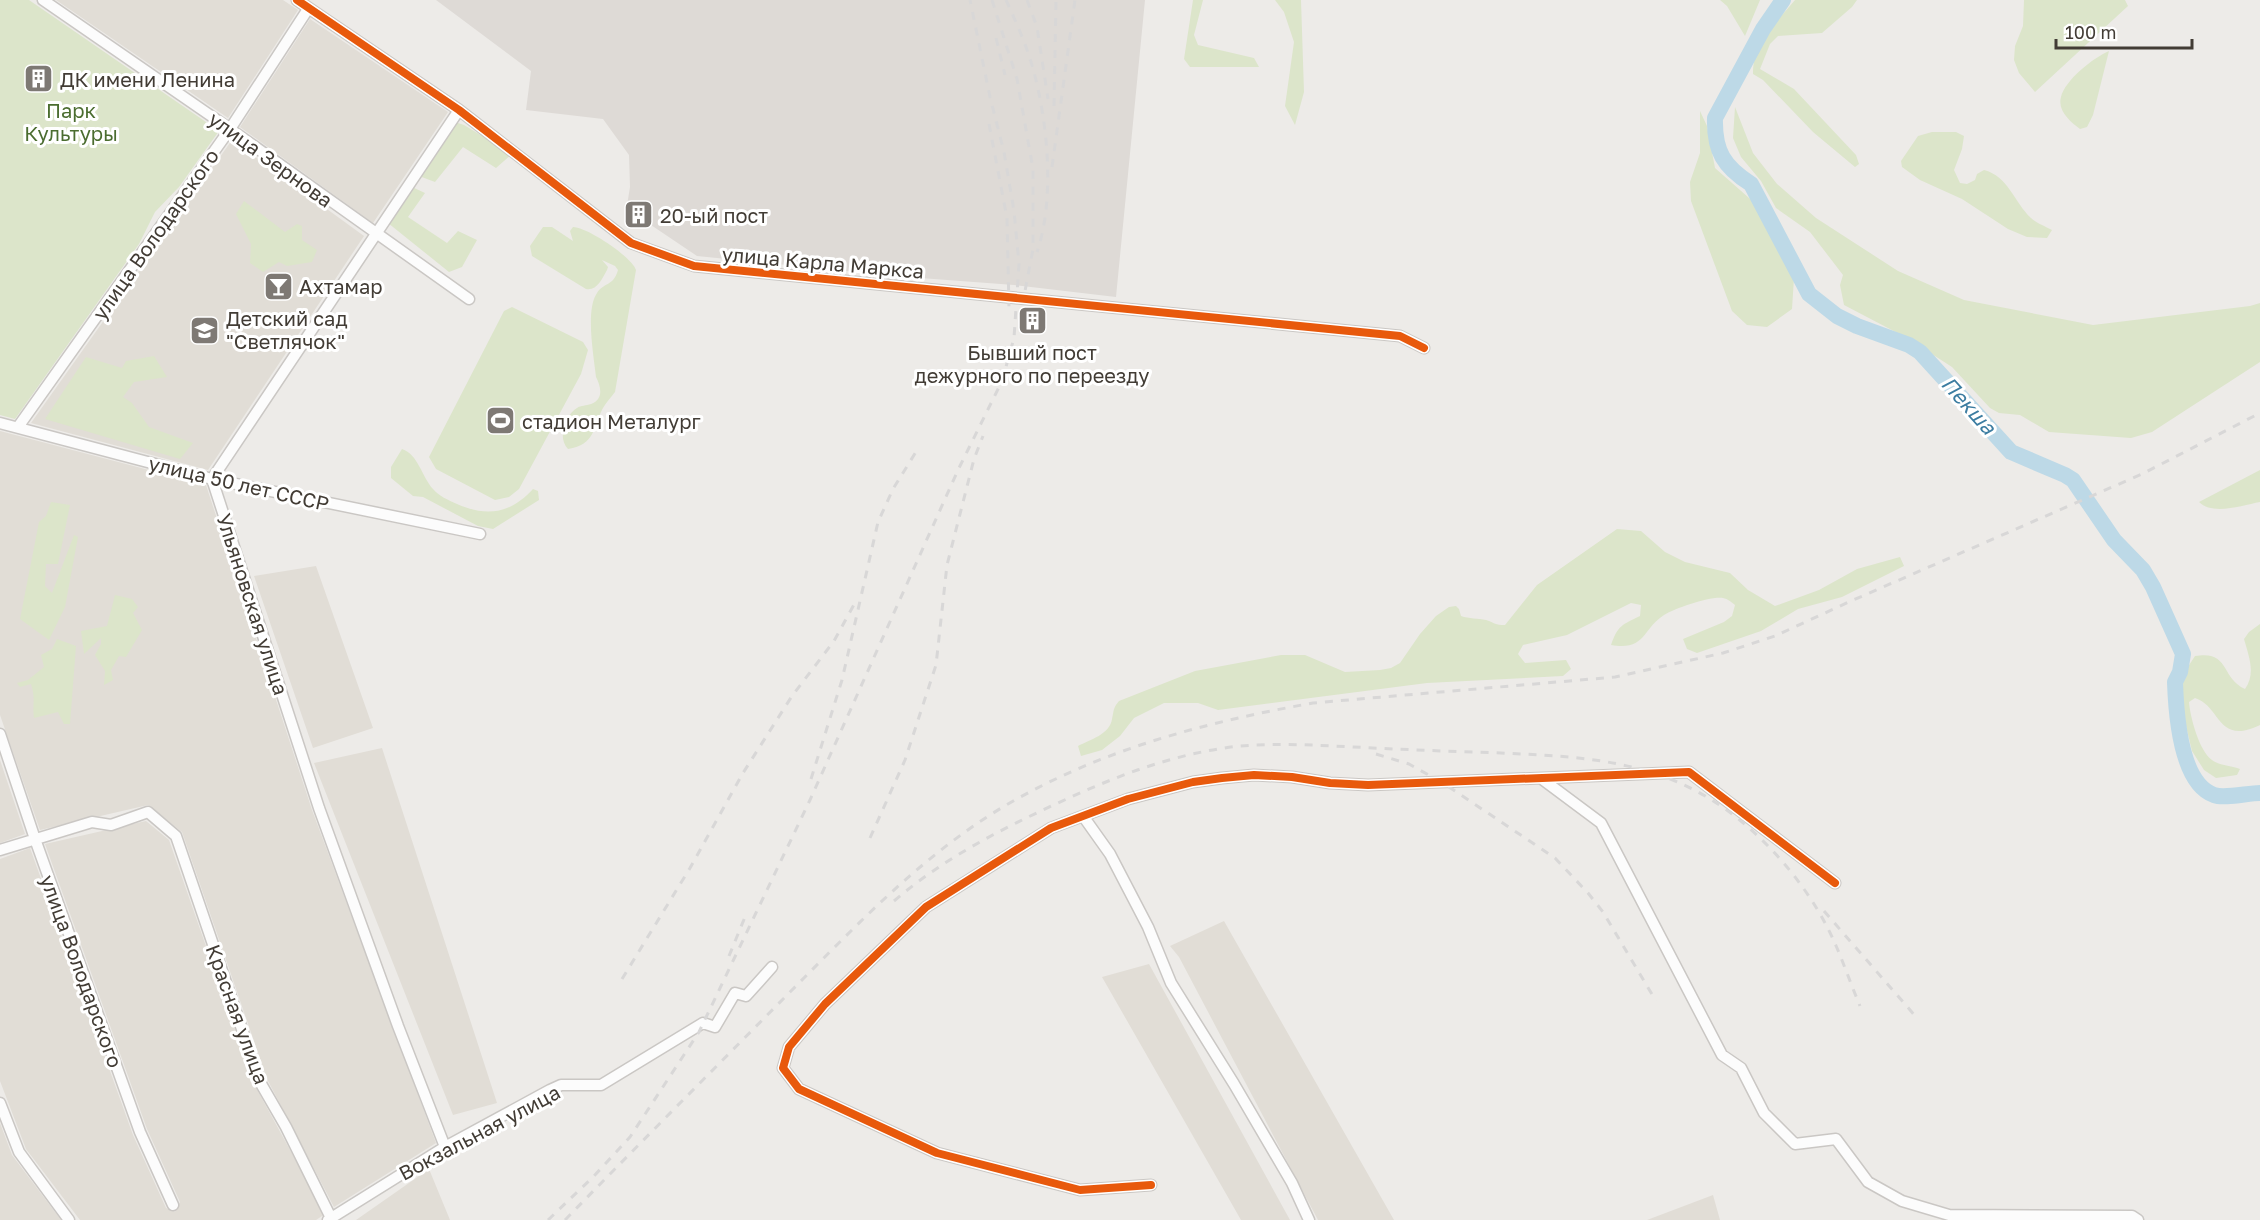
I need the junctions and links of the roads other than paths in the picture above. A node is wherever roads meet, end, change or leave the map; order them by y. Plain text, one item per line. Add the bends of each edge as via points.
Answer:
1 (43, 0) edge
2 (297, 0) edge
3 (308, 9) junction
4 (459, 110) junction
5 (230, 129) junction
6 (375, 234) junction
7 (469, 299) dead end
8 (1424, 348) dead end
9 (0, 423) edge
10 (18, 427) junction
11 (212, 479) junction
12 (480, 534) dead end
13 (0, 734) edge
14 (1542, 779) junction
15 (1083, 816) junction
16 (35, 839) junction
17 (0, 850) edge
18 (1835, 883) dead end
19 (772, 968) dead end
20 (0, 1102) edge
21 (445, 1147) junction
22 (1151, 1185) dead end
23 (173, 1205) dead end
24 (329, 1219) edge
25 (69, 1220) edge
26 (1309, 1220) edge
27 (2138, 1220) edge

1 - 5 street, улица Зернова
2 - 3 street, улица Карла Маркса
3 - 4 street, улица Карла Маркса
3 - 5 street, улица Володарского
4 - 6 street
4 - 8 street, улица Карла Маркса via 631,243 694,266 1400,336
5 - 6 street, улица Зернова
5 - 10 street, улица Володарского
6 - 7 street, улица Зернова
6 - 11 street
9 - 10 street, улица 50 лет СССР
10 - 11 street, улица 50 лет СССР
11 - 12 street, улица 50 лет СССР
11 - 21 street, Ульяновская улица via 320,808
13 - 16 street, улица Володарского
14 - 15 street via 1368,785 1292,777 1222,777 1128,799
14 - 18 street via 1689,772
14 - 27 street via 1601,822 1722,1055 1741,1068 1764,1113 1795,1144 1836,1139 1868,1182 1902,1201 1949,1215 2132,1216
15 - 22 street via 1051,828 926,907 825,1004 789,1047 783,1068 799,1089 937,1153 1080,1191
15 - 26 street via 1110,854 1148,927 1171,983 1292,1183
16 - 17 street
16 - 23 street, улица Володарского via 140,1132
16 - 24 street, Красная улица via 92,822 111,825 148,812 176,836 260,1082
19 - 21 street, Вокзальная улица via 746,996 735,993 715,1027 703,1023 601,1085 561,1085
20 - 25 street via 19,1152
21 - 24 street, Вокзальная улица

